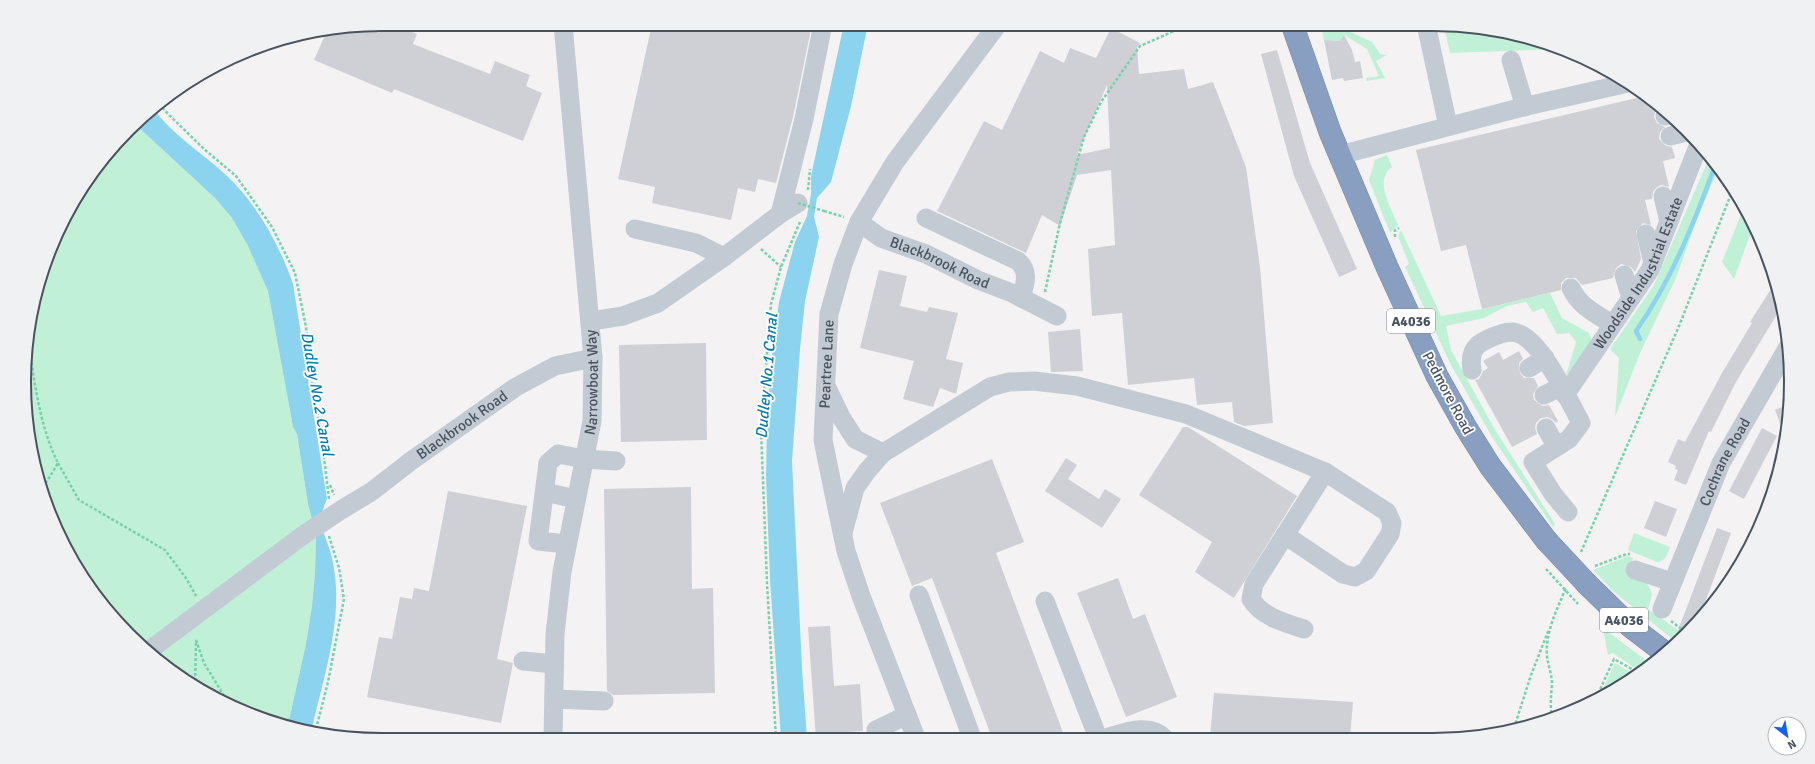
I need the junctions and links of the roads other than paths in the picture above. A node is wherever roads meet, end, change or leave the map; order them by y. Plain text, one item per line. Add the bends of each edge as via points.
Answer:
1 (564, 31) edge
2 (822, 31) edge
3 (993, 31) edge
4 (1295, 31) edge
5 (1308, 31) edge
6 (1428, 31) edge
7 (1511, 60) dead end
8 (1314, 82) junction
9 (1620, 85) edge
10 (1530, 110) junction
11 (1448, 126) junction
12 (1427, 132) junction
13 (1697, 150) edge
14 (1340, 155) junction
15 (1663, 196) dead end
16 (804, 206) road end
17 (780, 214) junction
18 (926, 218) dead end
19 (859, 222) junction
20 (1669, 222) junction
21 (636, 229) dead end
22 (1646, 234) dead end
23 (724, 257) junction
24 (1653, 263) junction
25 (1624, 275) dead end
26 (1571, 288) dead end
27 (1631, 298) junction
28 (1026, 301) junction
29 (1057, 316) dead end
30 (590, 322) junction
31 (1612, 324) junction
32 (593, 358) junction
33 (1545, 358) junction
34 (1529, 368) dead end
35 (1783, 369) edge
36 (1472, 370) dead end
37 (825, 383) junction
38 (1563, 391) junction
39 (1544, 395) dead end
40 (1546, 428) dead end
41 (1556, 446) junction
42 (883, 453) junction
43 (584, 459) junction
44 (616, 461) dead end
45 (1325, 472) junction
46 (544, 492) junction
47 (576, 498) junction
48 (1568, 512) dead end
49 (843, 533) junction
50 (1285, 535) junction
51 (567, 544) junction
52 (1631, 562) road end
53 (1672, 582) junction
54 (919, 595) dead end
55 (1045, 601) dead end
56 (1664, 614) road end
57 (1304, 629) dead end
58 (153, 648) edge
59 (1660, 649) edge
60 (522, 661) dead end
61 (554, 664) junction
62 (554, 698) junction
63 (604, 701) dead end
64 (907, 714) junction
65 (553, 733) edge
66 (876, 733) edge
67 (914, 733) edge
68 (970, 733) edge
69 (1096, 733) edge
70 (1125, 733) edge
71 (1154, 733) edge

1 - 30 street, Narrowboat Way
2 - 17 street via 804,120
3 - 19 street, Peartree Lane via 895,162
4 - 8 highway, Pedmore Road / A4036
5 - 8 highway, Pedmore Road / A4036
6 - 11 street
7 - 10 street
8 - 14 highway, Pedmore Road / A4036
9 - 10 street
10 - 11 street
10 - 12 street via 1515,117 1439,135
11 - 12 street
12 - 14 street
13 - 20 street, Woodside Industrial Estate
14 - 59 highway, Pedmore Road / A4036, bridge via 1437,376 1490,466 1546,540 1630,626
15 - 20 street
16 - 17 street
17 - 23 street
18 - 28 street via 1018,261 1026,272
19 - 28 street, Blackbrook Road via 881,238 926,254
19 - 37 street, Peartree Lane via 843,264 829,314
20 - 24 street, Woodside Industrial Estate
21 - 23 street via 696,242
22 - 24 street
23 - 30 street via 658,303 623,316
24 - 27 street, Woodside Industrial Estate
25 - 27 street
26 - 31 street via 1575,298 1586,308
27 - 31 street, Woodside Industrial Estate
28 - 29 street, Blackbrook Road
30 - 32 street, Narrowboat Way
31 - 38 street, Woodside Industrial Estate
32 - 43 street, Narrowboat Way via 592,421
32 - 58 street, Blackbrook Road, bridge via 555,366 516,387 371,492 335,509
33 - 34 street
33 - 36 street via 1528,337 1513,332 1496,335 1474,349 1470,358
33 - 38 street
35 - 53 street, Cochrane Road via 1720,463
37 - 42 street via 840,417 855,439
37 - 49 street, Peartree Lane via 824,440
38 - 39 street
38 - 41 street via 1581,423 1569,439
40 - 41 street
41 - 48 street via 1533,462
42 - 45 street via 990,387 1009,382 1034,381 1077,386 1186,414
42 - 49 street via 856,488
43 - 44 street
43 - 46 street via 558,454 548,463
43 - 47 street, Narrowboat Way
45 - 50 street
45 - 50 street via 1387,512 1392,523 1390,534 1366,571 1355,577 1343,574
46 - 47 street
46 - 51 street via 538,541
47 - 51 street, Narrowboat Way
49 - 64 street, Peartree Lane via 846,551
50 - 57 street via 1254,584 1251,599 1256,607 1280,622
51 - 61 street, Narrowboat Way via 555,634
52 - 53 street
53 - 56 street, Cochrane Road
54 - 68 street
55 - 69 street
60 - 61 street
61 - 62 street, Narrowboat Way
62 - 63 street
62 - 65 street, Narrowboat Way
64 - 66 street via 876,730
64 - 67 street, Peartree Lane
70 - 71 street via 1141,729

